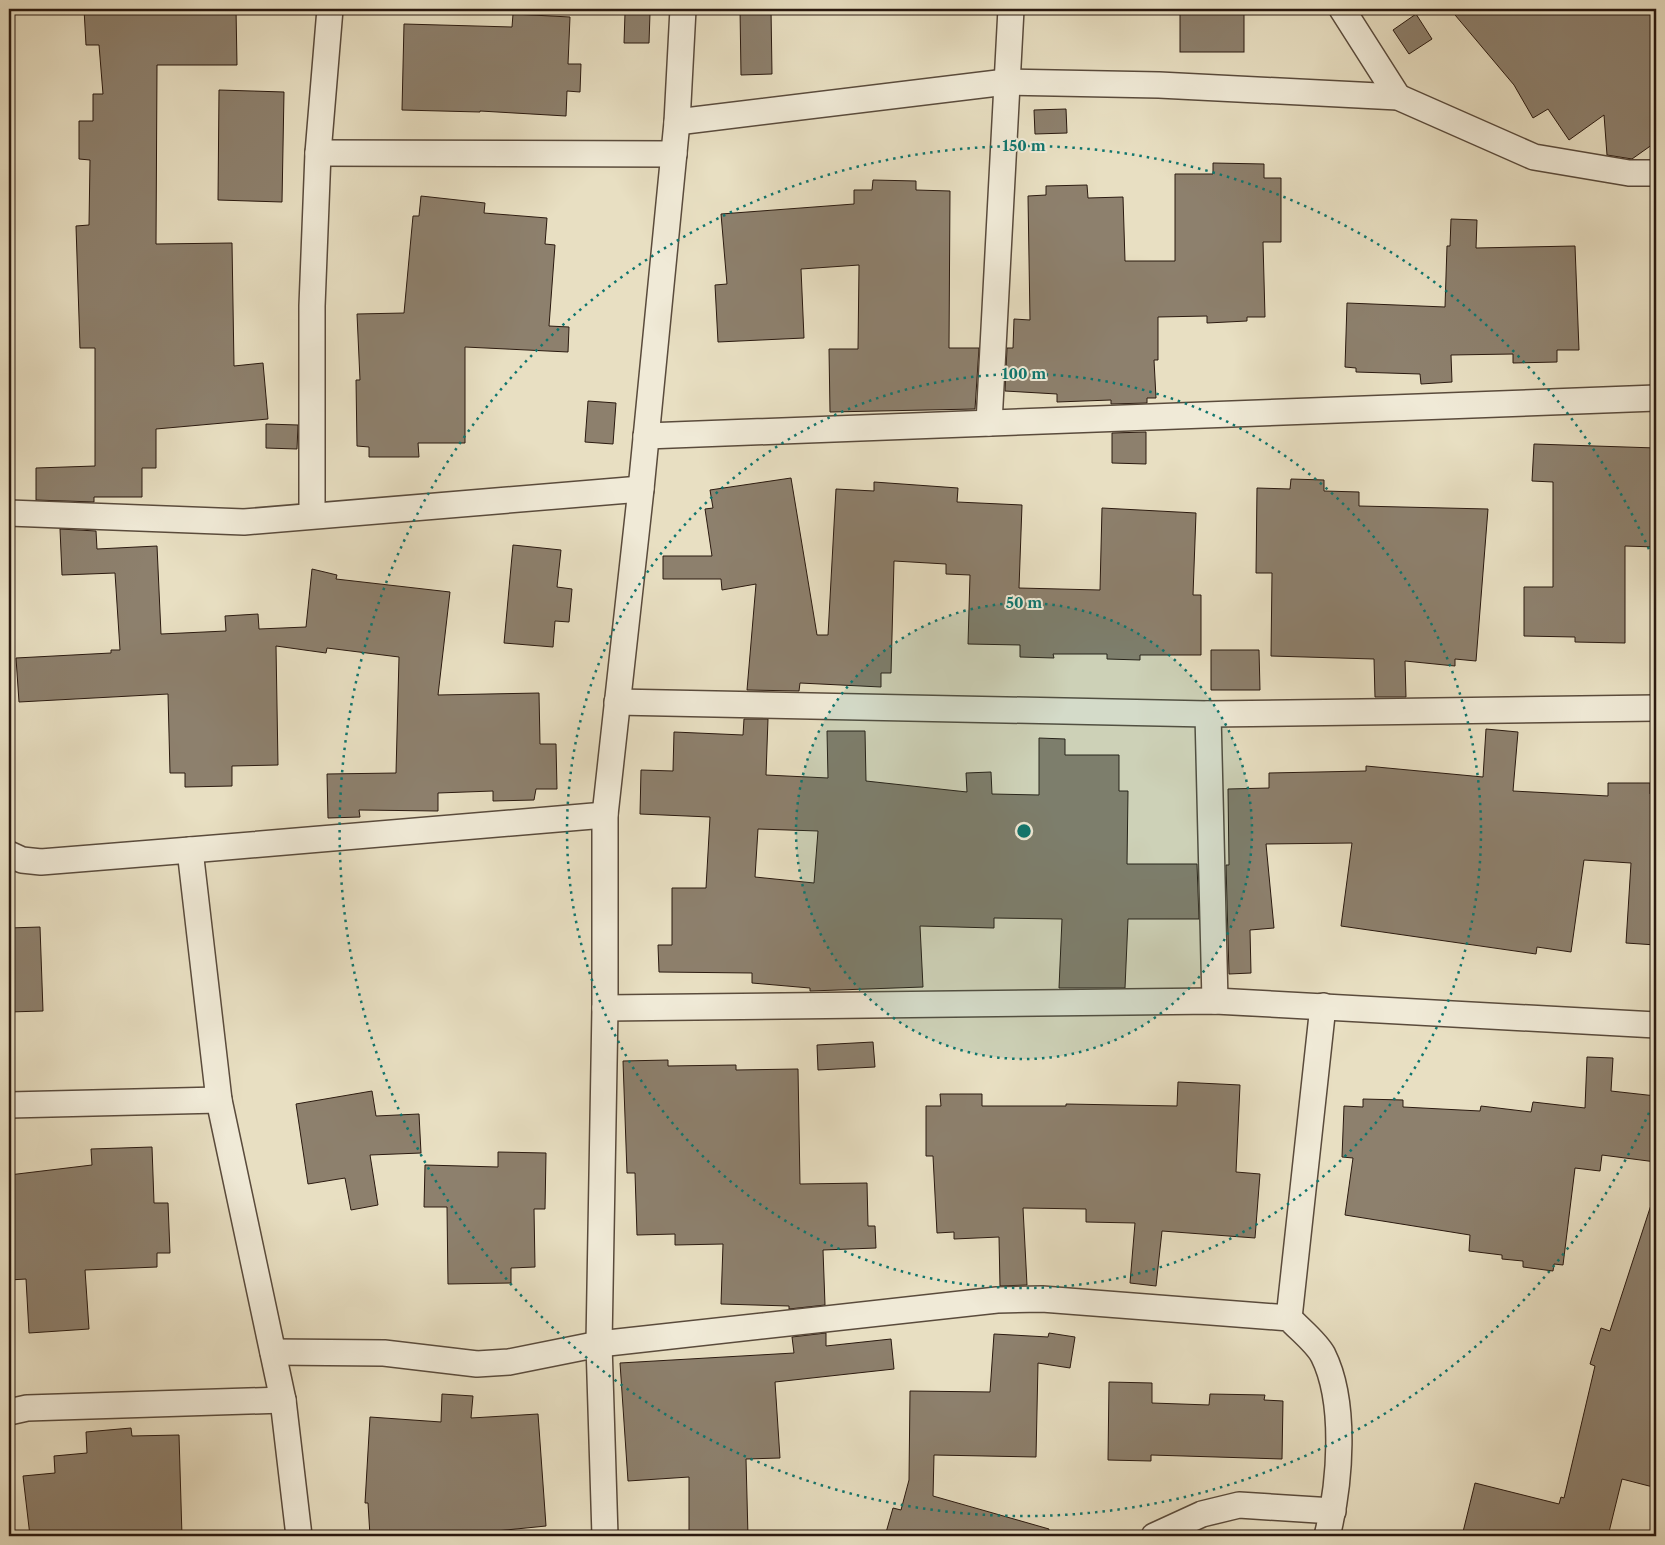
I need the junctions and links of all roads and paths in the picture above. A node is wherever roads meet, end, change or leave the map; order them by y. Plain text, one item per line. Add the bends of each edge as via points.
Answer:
1 (330, 9) edge
2 (683, 9) edge
3 (1011, 9) edge
4 (1342, 9) edge
5 (1006, 82) junction
6 (1398, 97) junction
7 (677, 122) junction
8 (318, 153) junction
9 (674, 154) junction
10 (1656, 172) edge
11 (1656, 398) edge
12 (989, 423) junction
13 (646, 436) junction
14 (641, 490) junction
15 (9, 513) edge
16 (312, 515) junction
17 (617, 702) junction
18 (1656, 708) edge
19 (1208, 714) junction
20 (605, 816) junction
21 (190, 850) junction
22 (9, 854) edge
23 (1215, 1001) junction
24 (1323, 1006) junction
25 (605, 1008) junction
26 (1656, 1025) edge
27 (219, 1100) junction
28 (9, 1105) edge
29 (1289, 1318) junction
30 (599, 1344) junction
31 (273, 1352) junction
32 (284, 1400) junction
33 (9, 1412) edge
34 (1333, 1510) junction
35 (299, 1536) edge
36 (605, 1536) edge
37 (1154, 1536) edge
38 (1327, 1536) edge

1 - 8 street
2 - 7 street
3 - 5 street
4 - 6 street
5 - 6 street via 1159,85
5 - 7 street
5 - 12 street
6 - 10 street via 1534,157 1629,173
7 - 9 street
8 - 9 street
8 - 16 street via 312,306
9 - 13 street
11 - 12 street
12 - 13 street
13 - 14 street
14 - 16 street
14 - 17 street
15 - 16 street via 244,522
17 - 19 street
17 - 20 street
18 - 19 street
19 - 23 street
20 - 21 street
20 - 25 street
21 - 22 street via 41,862 22,860
21 - 27 street
23 - 24 street
23 - 25 street
24 - 26 street
24 - 29 street
25 - 30 street
27 - 28 street
27 - 31 street
29 - 30 street via 1042,1300 997,1300
29 - 34 street via 1322,1354 1336,1400 1338,1439
30 - 31 street via 509,1362 477,1364 384,1353
30 - 36 street
31 - 32 street
32 - 33 street via 28,1408
32 - 35 street
34 - 37 street via 1239,1505 1202,1514
34 - 38 street

